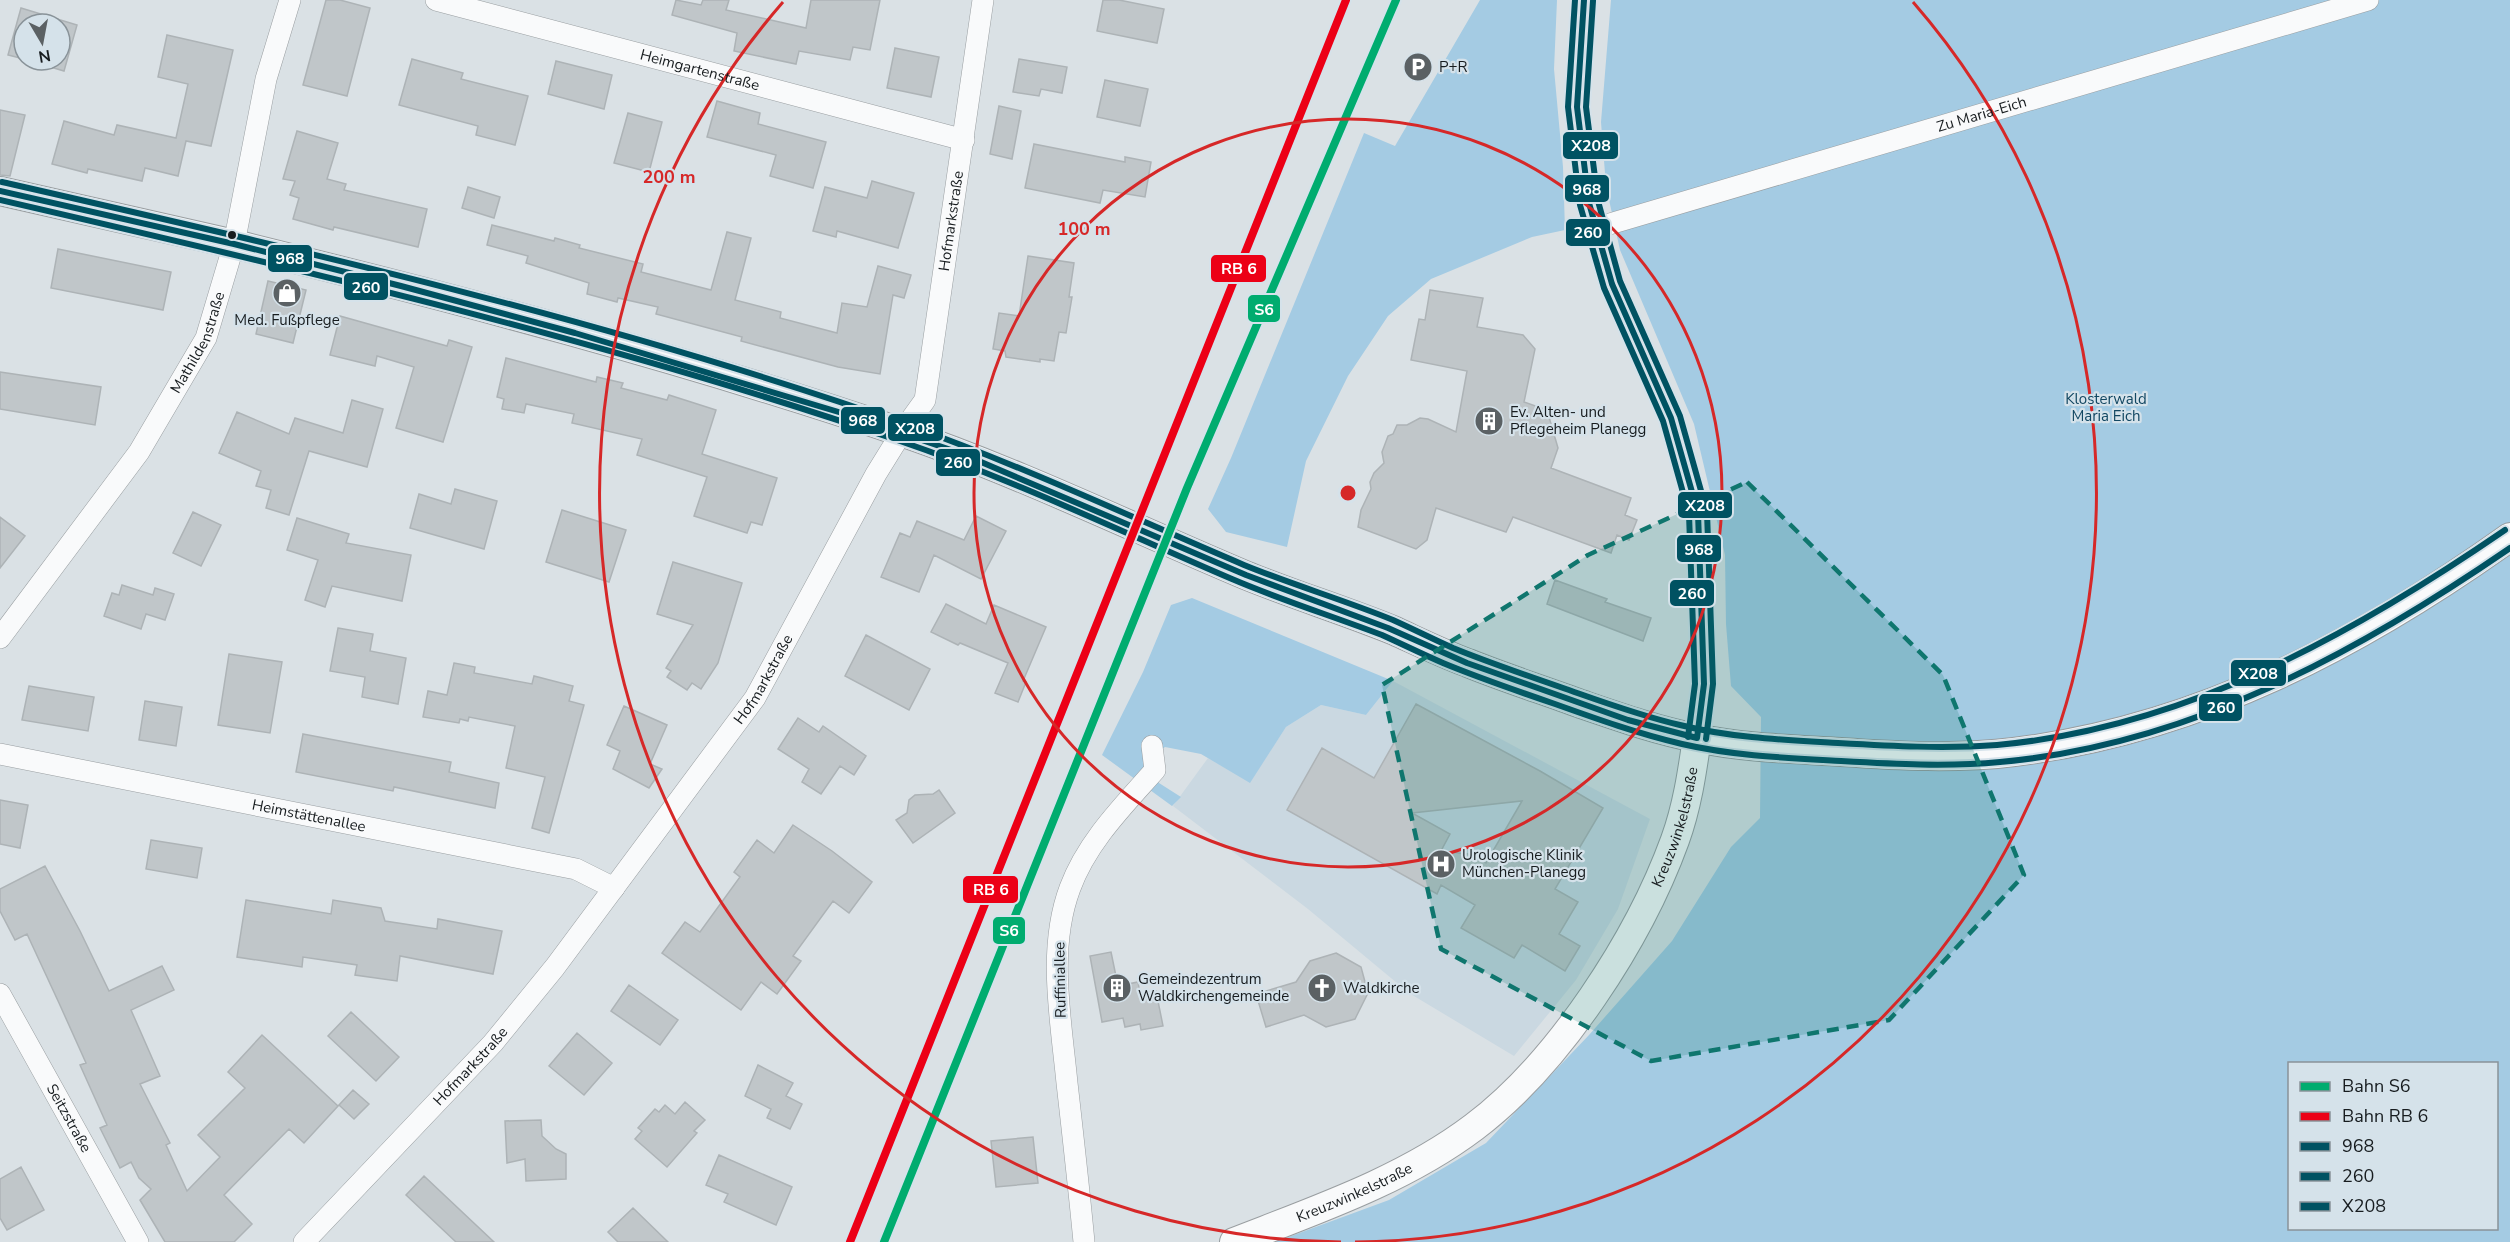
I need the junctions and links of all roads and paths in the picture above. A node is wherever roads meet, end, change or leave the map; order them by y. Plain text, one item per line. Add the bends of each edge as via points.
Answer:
1 (290, 0) edge
2 (436, 0) edge
3 (983, 0) edge
4 (1584, 0) edge
5 (2368, 0) edge
6 (964, 140) junction
7 (0, 191) edge
8 (1596, 228) junction
9 (234, 244) junction
10 (902, 432) junction
11 (2510, 537) edge
12 (0, 638) edge
13 (1697, 738) junction
14 (1152, 746) dead end
15 (0, 753) edge
16 (614, 888) junction
17 (0, 994) edge
18 (138, 1242) edge
19 (304, 1242) edge
20 (1084, 1242) edge
21 (1234, 1242) edge

1 - 9 street, Mathildenstraße via 266,79
2 - 6 street, Heimgartenstraße
3 - 6 street, Hofmarkstraße
4 - 8 street, Kreuzwinkelstraße via 1577,107 1589,203
5 - 8 street, Zu Maria-Eich
6 - 10 street, Hofmarkstraße via 925,400
7 - 9 main road
8 - 13 street, Kreuzwinkelstraße via 1612,284 1671,418 1698,513 1704,684
9 - 10 main road via 575,333
9 - 12 street, Mathildenstraße via 206,338 144,442
10 - 13 main road via 1467,663 1628,720
10 - 16 street, Hofmarkstraße via 755,698
11 - 13 main road via 2401,611 2340,646 2274,679 2138,728 2008,753 1902,756 1758,747
13 - 21 main road, Kreuzwinkelstraße via 1676,839 1649,905 1563,1038 1519,1088 1474,1127 1418,1162 1347,1198
14 - 20 street, Ruffiniallee via 1155,770 1099,834 1070,888 1060,930 1057,967 1062,1032
15 - 16 street, Heimstättenallee via 576,869
16 - 19 street, Hofmarkstraße via 492,1043
17 - 18 street, Seitzstraße

